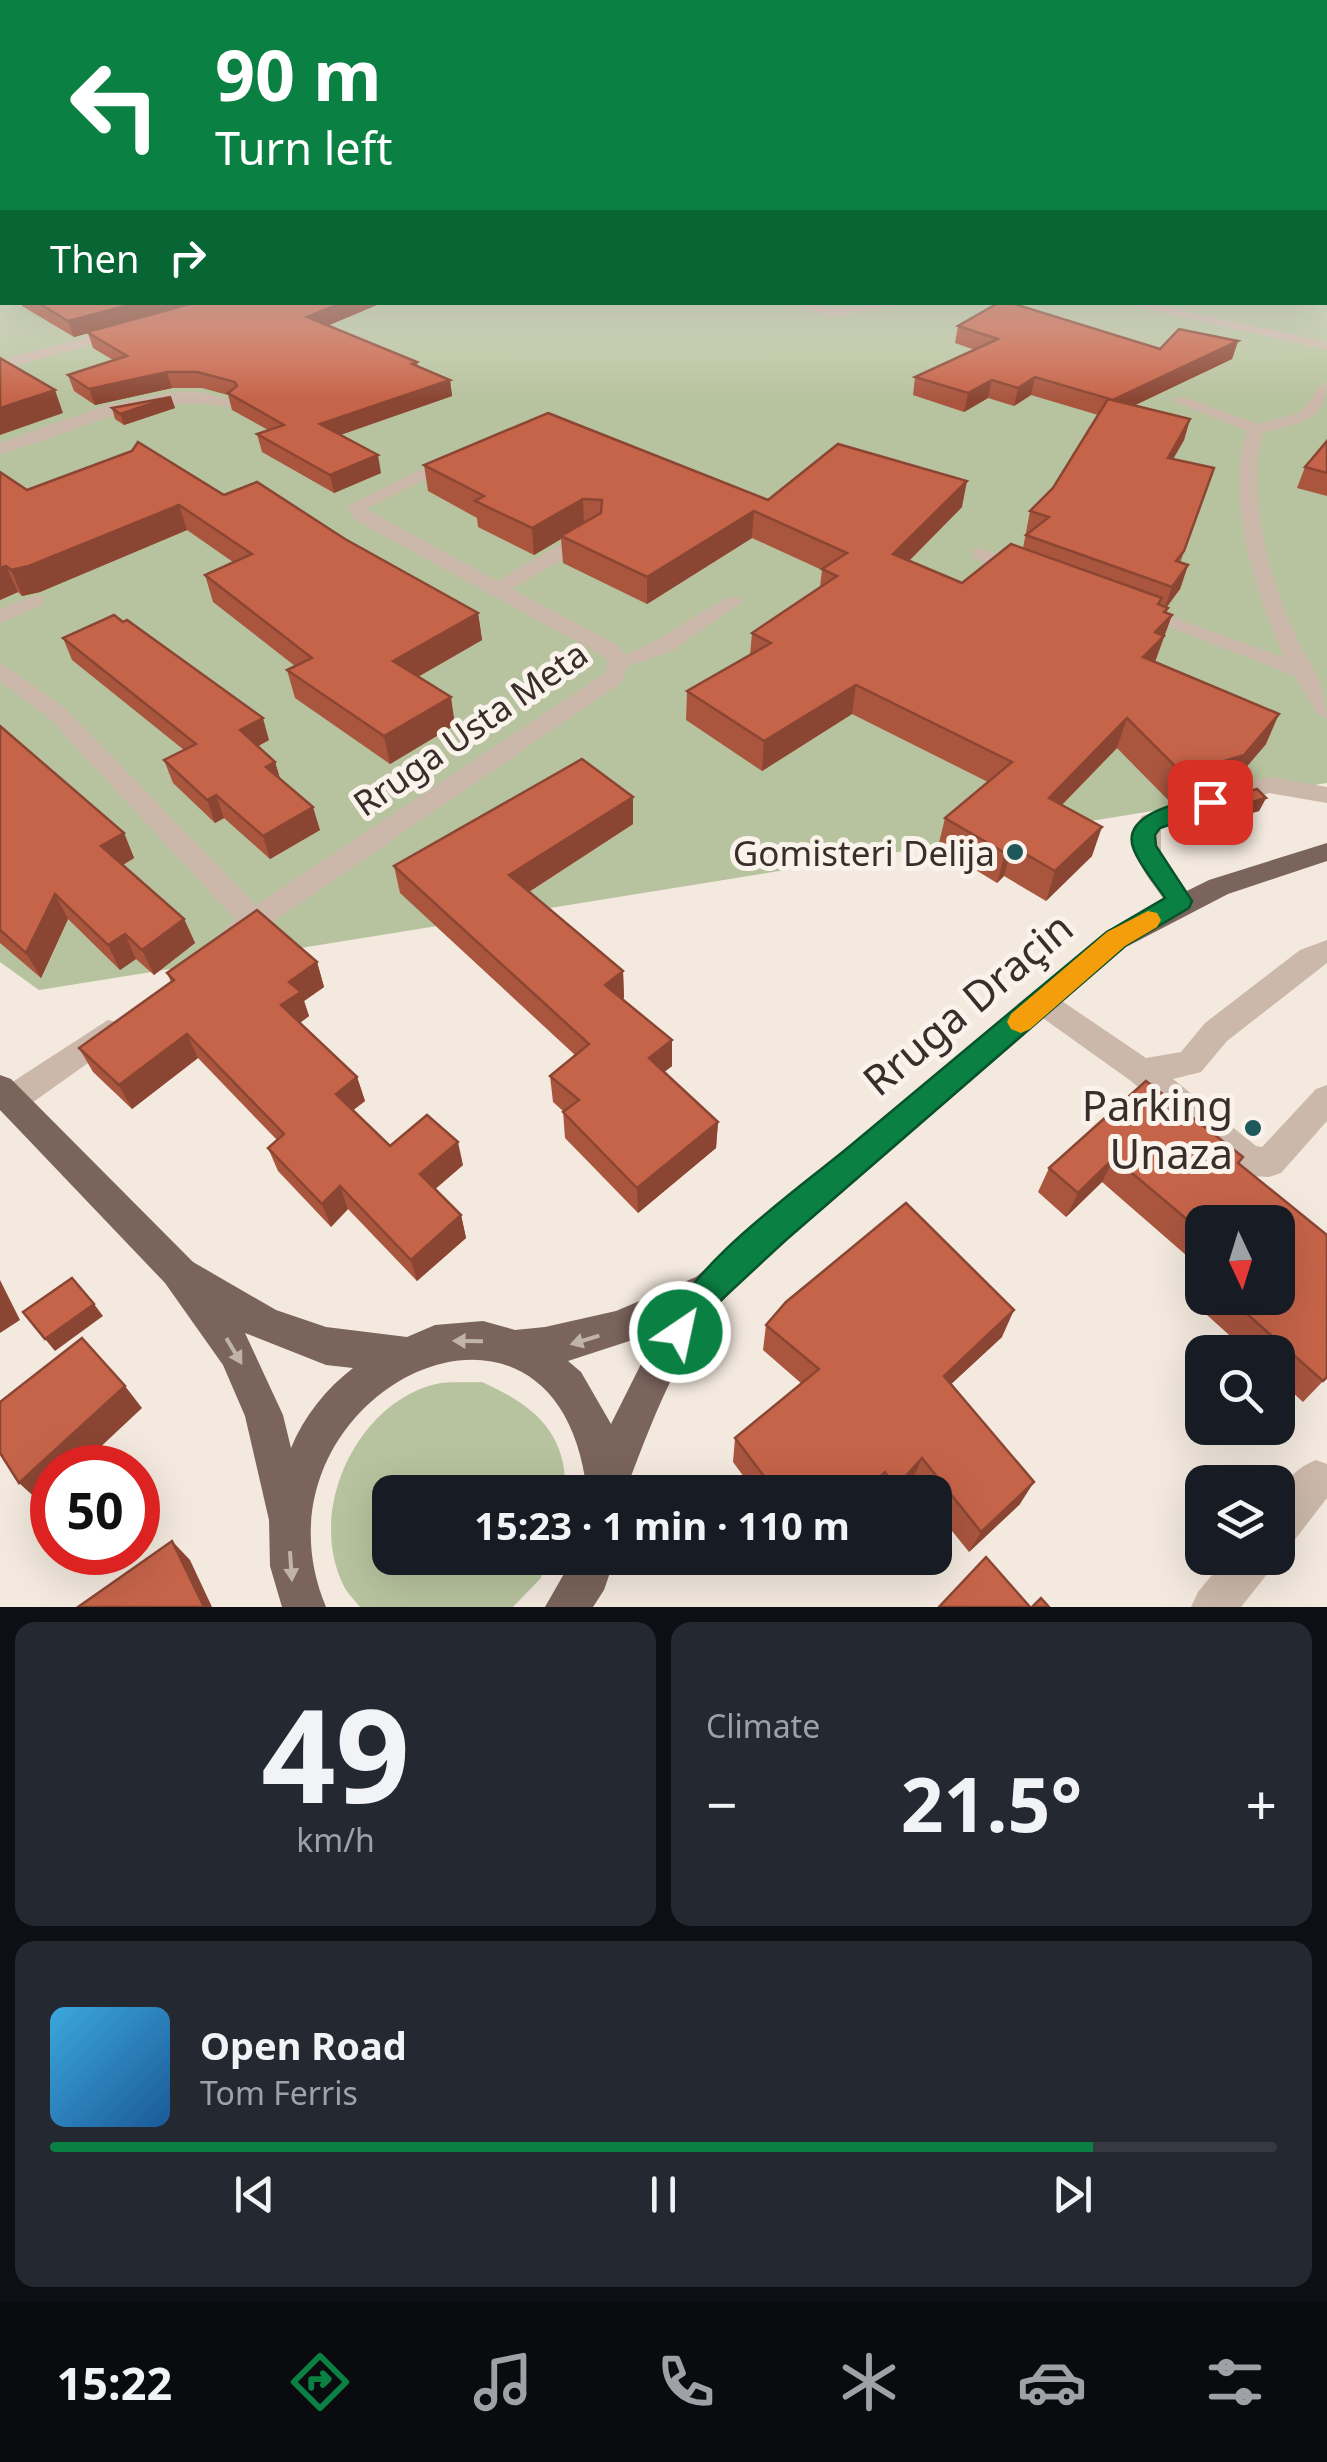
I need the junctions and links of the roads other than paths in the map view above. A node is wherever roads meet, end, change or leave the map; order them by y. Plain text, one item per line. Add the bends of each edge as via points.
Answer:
1 (800, 305) edge
2 (883, 305) edge
3 (1135, 305) edge
4 (132, 329) edge
5 (1327, 346) edge
6 (0, 365) edge
7 (1327, 387) edge
8 (1178, 400) dead end
9 (230, 402) edge
10 (1256, 429) junction
11 (0, 450) edge
12 (460, 456) edge
13 (592, 533) edge
14 (980, 554) dead end
15 (1044, 578) edge
16 (497, 589) junction
17 (36, 601) dead end
18 (733, 602) dead end
19 (1127, 607) edge
20 (0, 616) edge
21 (620, 661) junction
22 (0, 670) edge
23 (1300, 671) junction
24 (1327, 711) edge
25 (1327, 795) edge
26 (1327, 852) edge
27 (1180, 901) junction
28 (252, 919) junction
29 (1327, 952) edge
30 (207, 955) edge
31 (1042, 1003) junction
32 (130, 1014) edge
33 (1142, 1072) junction
34 (5, 1095) edge
35 (1327, 1099) edge
36 (178, 1272) junction
37 (707, 1290) junction
38 (516, 1348) junction
39 (402, 1354) junction
40 (604, 1475) edge
41 (612, 1475) edge
42 (1316, 1480) dead end
43 (1295, 1507) edge
44 (288, 1520) junction
45 (1239, 1575) edge
46 (304, 1607) edge
47 (1213, 1607) edge

1 - 2 street via 833,313
3 - 5 street
4 - 6 street
7 - 10 street via 1306,416
8 - 10 street
9 - 11 street via 206,395 152,399
10 - 23 street via 1250,497 1256,556
12 - 16 street, Rruga Usta Meta via 355,507
13 - 16 street
14 - 15 street
16 - 21 street, Rruga Usta Meta
17 - 20 street
18 - 21 street via 665,647
19 - 23 street
21 - 28 street, Rruga Usta Meta via 614,677
22 - 28 street via 56,712
23 - 24 street
25 - 27 street via 1268,785 1152,822 1144,847
26 - 27 main road, Rruga Draçin via 1264,867
27 - 31 main road, Rruga Draçin via 1116,939
28 - 30 street, Rruga Usta Meta
29 - 33 street via 1310,958 1216,1032 1190,1063
31 - 33 street
31 - 37 main road, Rruga Draçin
32 - 34 street
33 - 35 street via 1248,1162 1269,1162
34 - 36 main road
36 - 39 main road via 266,1325 326,1346
36 -> 44 main road via 236,1352 258,1400
37 -> 38 main road, Rruga Draçin via 619,1330 569,1345
37 - 41 main road, Rruga Draçin via 634,1410
38 -> 39 main road via 440,1341
38 - 40 main road via 551,1368 580,1400 600,1442
39 - 44 main road via 360,1380 325,1419 300,1466
42 - 43 street
44 -> 46 main road via 292,1584
45 - 47 street

